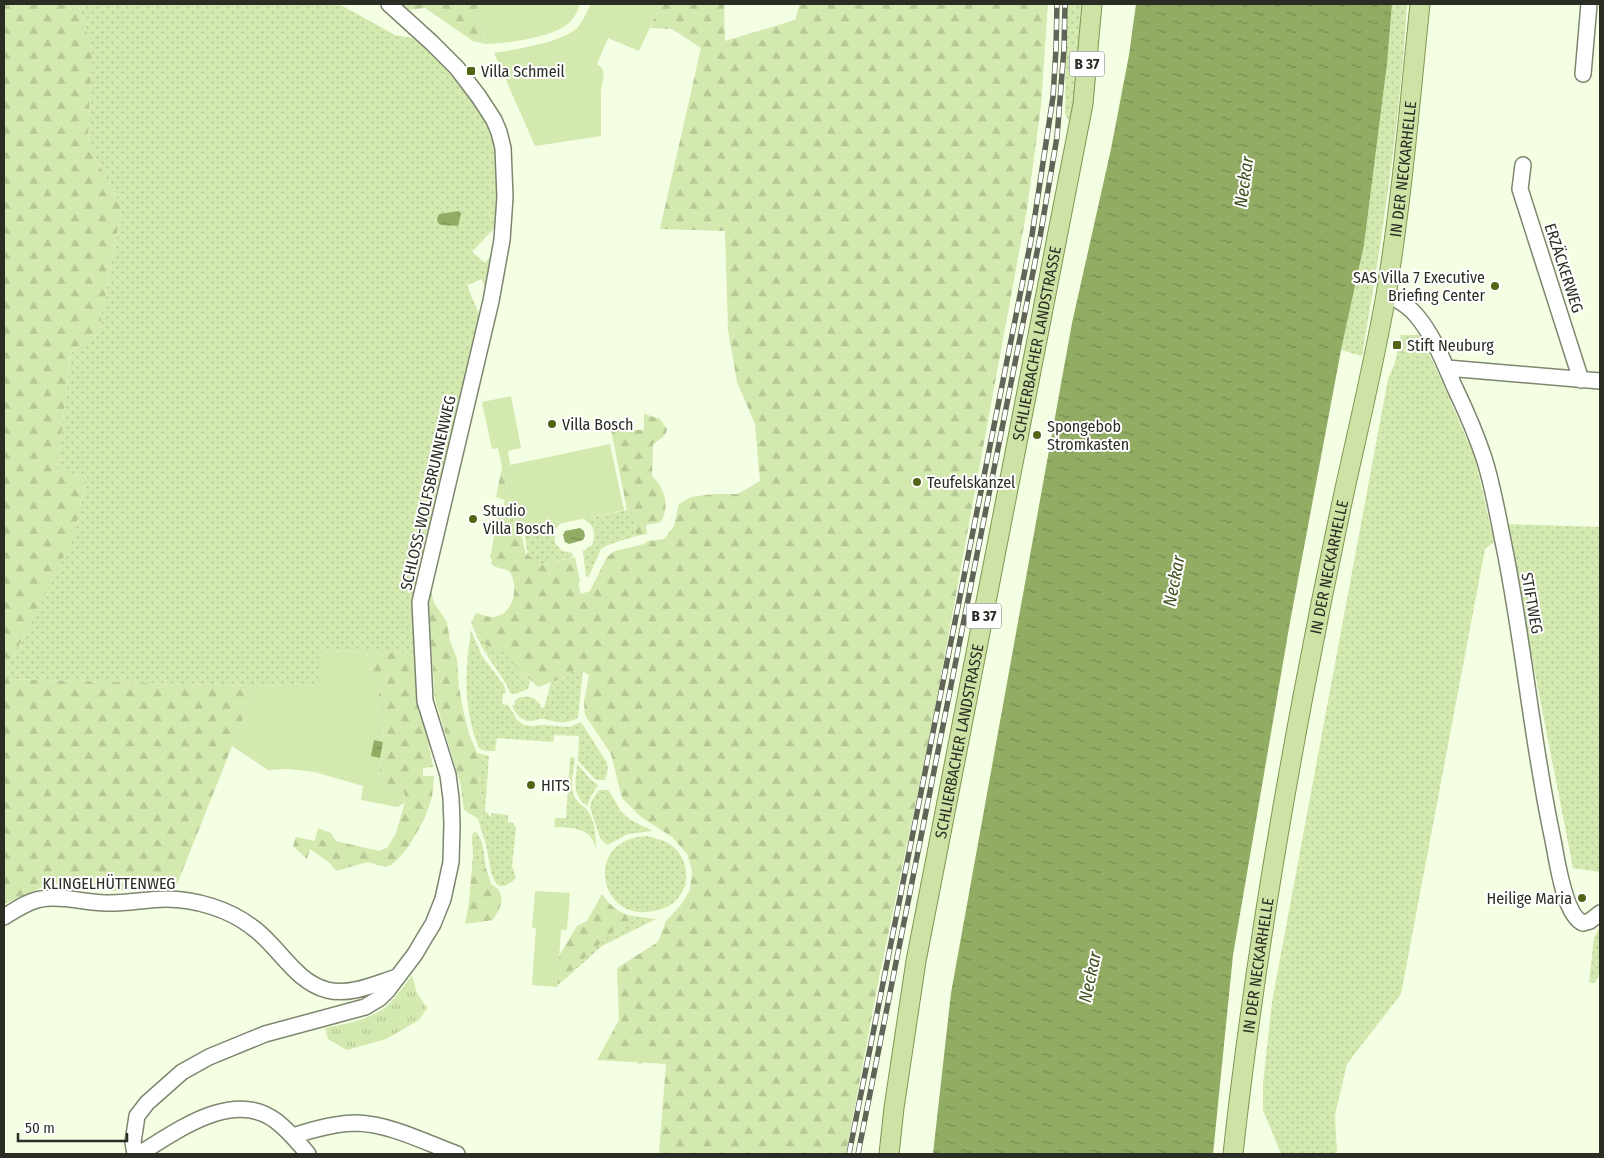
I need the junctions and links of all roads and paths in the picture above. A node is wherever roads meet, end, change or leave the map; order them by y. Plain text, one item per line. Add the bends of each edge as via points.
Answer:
1 (389, 4) edge
2 (1092, 4) edge
3 (1420, 4) edge
4 (1589, 4) edge
5 (1583, 74) dead end
6 (1523, 165) dead end
7 (1386, 293) junction
8 (1446, 368) junction
9 (1581, 380) junction
10 (1600, 381) edge
11 (1600, 913) edge
12 (4, 917) edge
13 (397, 978) junction
14 (293, 1136) junction
15 (306, 1151) edge
16 (135, 1154) edge
17 (139, 1154) edge
18 (321, 1154) edge
19 (457, 1154) edge
20 (890, 1154) edge
21 (1233, 1154) edge

1 - 13 street, SCHLOSS-WOLFSBRUNNENWEG via 444,54 479,97 500,132 505,176 502,233 491,301 420,602 424,695 452,798 451,862 433,924
2 - 20 main road, SCHLIERBACHER LANDSTRASSE / B 37 via 1083,104 916,961
3 - 7 main road, IN DER NECKARHELLE via 1410,112
4 - 5 street
6 - 9 street, ERZÄCKERWEG via 1520,189
7 - 8 street, STIFTWEG via 1416,314
7 - 21 main road, IN DER NECKARHELLE via 1276,844
8 - 9 street
8 - 11 street, STIFTWEG via 1484,459 1495,501 1517,616 1542,781 1567,902 1575,918 1583,922
9 - 10 street
12 - 13 street, KLINGELHÜTTENWEG via 44,898 105,903 166,899 187,901 229,914 252,926 306,980 325,990 343,992
13 - 16 street, SCHLOSS-WOLFSBRUNNENWEG via 380,998 365,1007 265,1034 182,1072 137,1116 133,1142
14 - 15 street
14 - 17 street via 275,1120 252,1110 238,1109 203,1117
14 - 19 street via 340,1124 358,1124 385,1128
15 - 18 street via 312,1149

